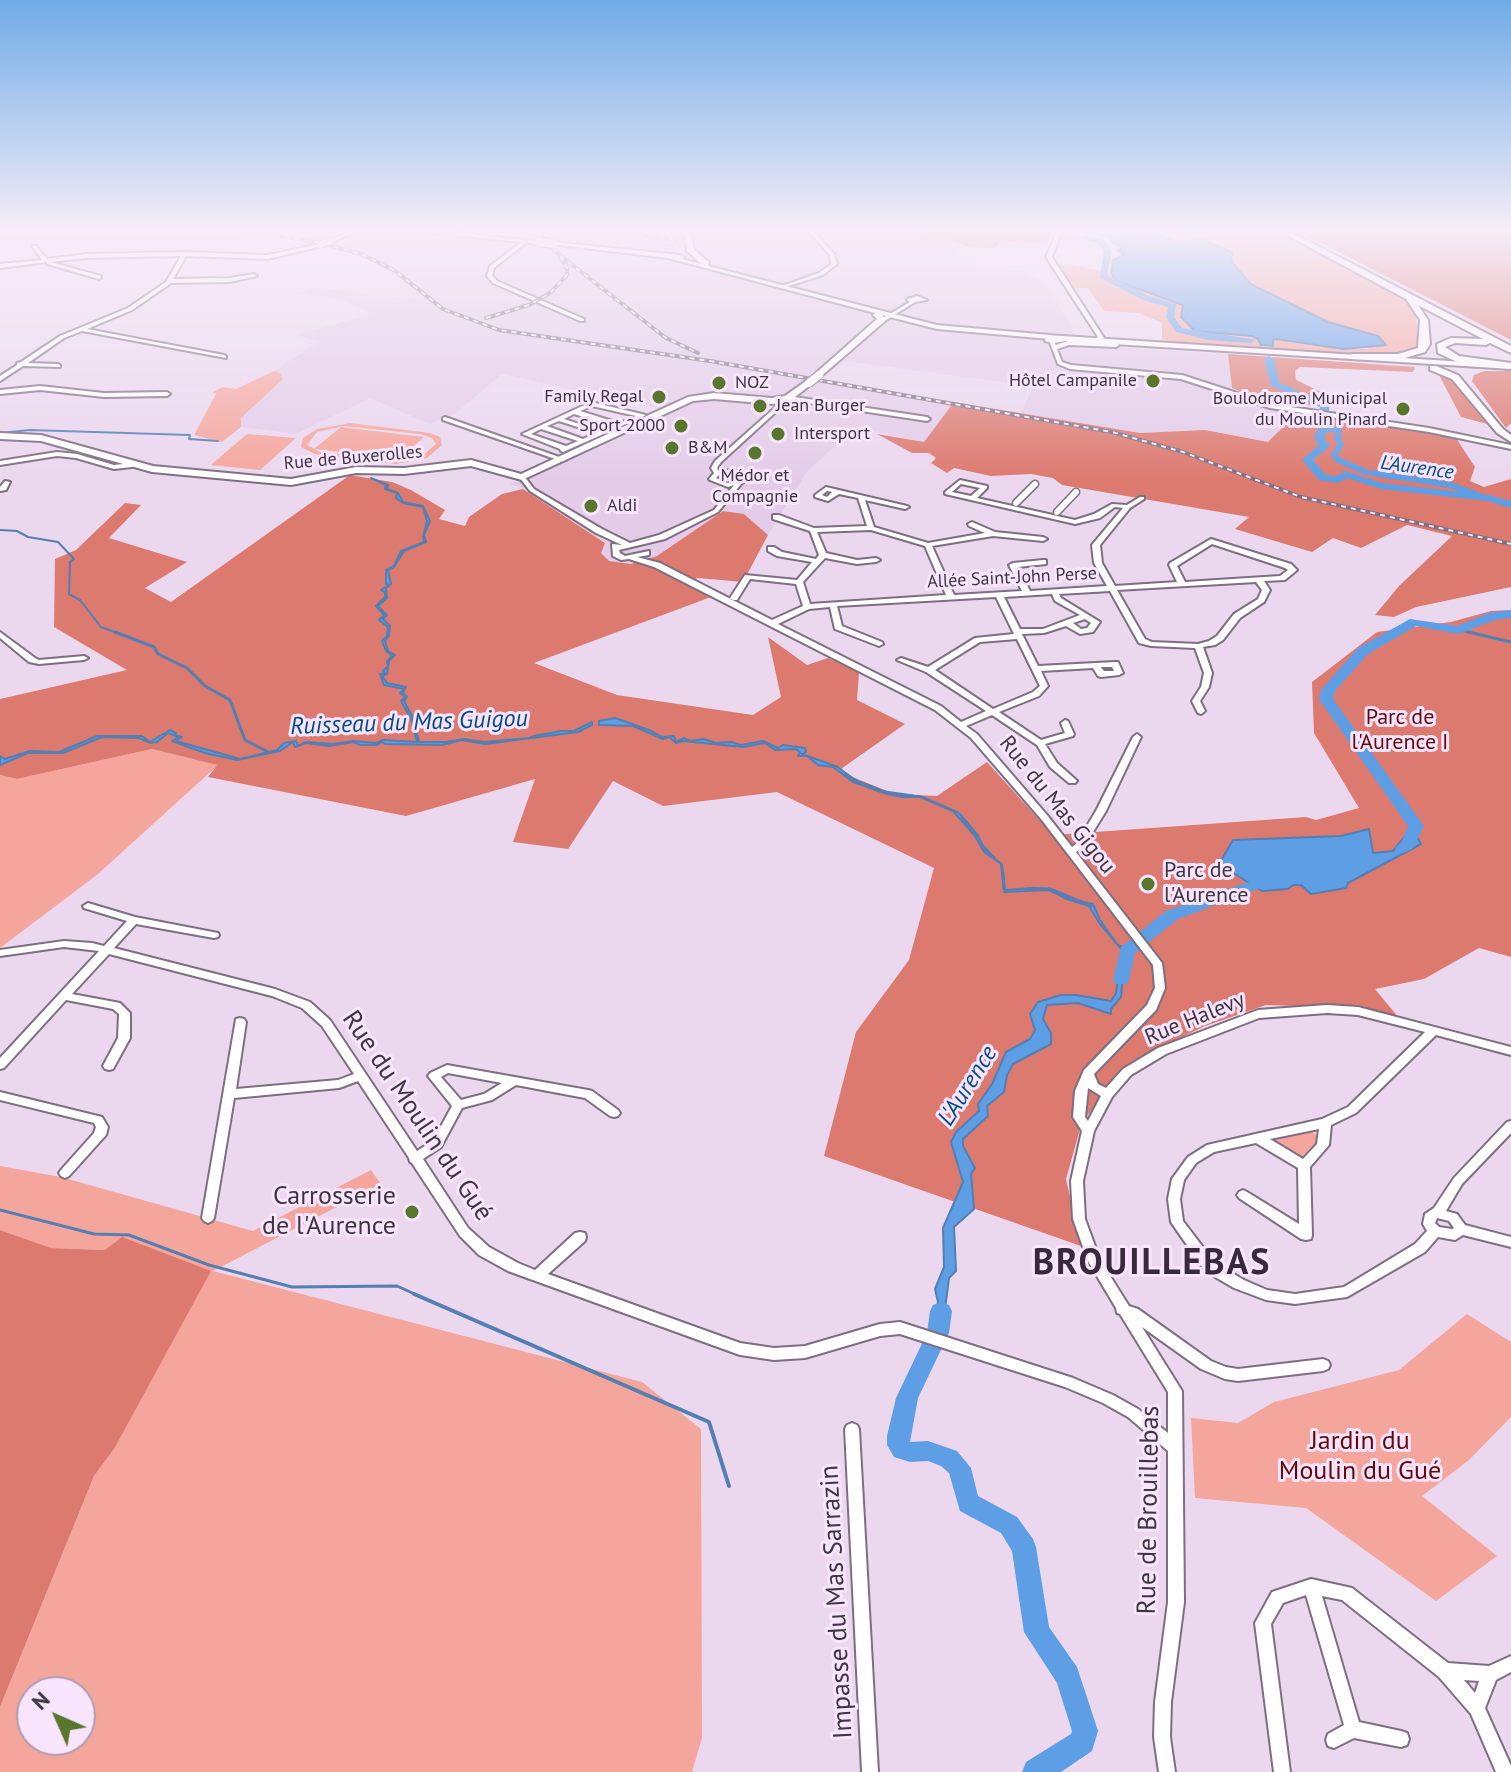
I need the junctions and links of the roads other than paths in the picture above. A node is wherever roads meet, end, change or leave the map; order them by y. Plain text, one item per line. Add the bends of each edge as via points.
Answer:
1 (116, 315) edge
2 (570, 315) edge
3 (885, 315) junction
4 (1077, 315) edge
5 (1421, 315) edge
6 (1446, 315) edge
7 (1454, 315) edge
8 (582, 320) dead end
9 (80, 329) junction
10 (939, 331) junction
11 (1088, 338) junction
12 (1055, 341) junction
13 (855, 342) junction
14 (1116, 345) junction
15 (1511, 347) edge
16 (224, 357) dead end
17 (1353, 357) junction
18 (1333, 358) junction
19 (19, 364) junction
20 (58, 366) dead end
21 (1511, 368) edge
22 (0, 379) edge
23 (1467, 389) junction
24 (0, 392) edge
25 (167, 394) dead end
26 (788, 398) junction
27 (575, 412) junction
28 (642, 415) junction
29 (653, 417) junction
30 (445, 419) dead end
31 (559, 419) junction
32 (927, 419) dead end
33 (618, 425) junction
34 (542, 427) junction
35 (1500, 431) junction
36 (601, 433) junction
37 (0, 436) edge
38 (1511, 439) edge
39 (1475, 440) junction
40 (584, 441) junction
41 (1511, 447) edge
42 (567, 449) junction
43 (551, 456) junction
44 (563, 460) junction
45 (718, 461) junction
46 (0, 463) edge
47 (128, 467) junction
48 (729, 471) junction
49 (717, 473) junction
50 (522, 477) junction
51 (7, 482) dead end
52 (739, 484) junction
53 (1035, 484) dead end
54 (722, 485) junction
55 (0, 489) edge
56 (837, 492) dead end
57 (1076, 492) dead end
58 (728, 496) junction
59 (861, 497) junction
60 (1142, 498) dead end
61 (972, 499) dead end
62 (1014, 506) junction
63 (905, 507) dead end
64 (1128, 507) junction
65 (1055, 515) junction
66 (776, 517) dead end
67 (972, 524) dead end
68 (871, 528) junction
69 (813, 530) junction
70 (599, 531) junction
71 (1222, 533) dead end
72 (993, 534) junction
73 (662, 537) junction
74 (1043, 539) dead end
75 (1211, 541) junction
76 (632, 544) junction
77 (928, 545) junction
78 (617, 548) junction
79 (771, 549) dead end
80 (646, 550) junction
81 (632, 558) junction
82 (820, 558) junction
83 (876, 560) dead end
84 (1043, 562) dead end
85 (657, 565) junction
86 (1259, 580) junction
87 (799, 582) junction
88 (1182, 584) junction
89 (1112, 588) junction
90 (1054, 592) junction
91 (1027, 593) junction
92 (999, 595) junction
93 (951, 597) junction
94 (734, 598) dead end
95 (833, 604) junction
96 (807, 607) junction
97 (1085, 616) junction
98 (1067, 623) junction
99 (771, 624) junction
100 (0, 634) edge
101 (1018, 634) junction
102 (879, 644) dead end
103 (1198, 646) junction
104 (84, 658) dead end
105 (901, 660) dead end
106 (1096, 665) dead end
107 (1035, 669) junction
108 (929, 670) junction
109 (1201, 711) dead end
110 (993, 712) junction
111 (1065, 723) dead end
112 (961, 725) junction
113 (1137, 737) dead end
114 (1040, 743) junction
115 (1072, 781) dead end
116 (1070, 852) junction
117 (88, 906) dead end
118 (134, 920) junction
119 (214, 935) dead end
120 (105, 950) junction
121 (0, 953) edge
122 (64, 996) junction
123 (240, 1022) dead end
124 (1434, 1030) junction
125 (1511, 1051) edge
126 (0, 1065) edge
127 (109, 1066) dead end
128 (1088, 1073) junction
129 (360, 1076) junction
130 (514, 1081) junction
131 (1082, 1090) junction
132 (229, 1094) junction
133 (0, 1096) edge
134 (1106, 1099) junction
135 (458, 1105) junction
136 (614, 1113) dead end
137 (1325, 1123) junction
138 (1511, 1125) edge
139 (1088, 1131) junction
140 (1258, 1138) junction
141 (414, 1159) junction
142 (1304, 1166) junction
143 (65, 1173) dead end
144 (1243, 1195) dead end
145 (1438, 1213) junction
146 (208, 1218) dead end
147 (1461, 1229) junction
148 (1435, 1231) junction
149 (580, 1237) dead end
150 (1511, 1242) edge
151 (537, 1276) junction
152 (1122, 1309) junction
153 (1323, 1365) dead end
154 (852, 1429) dead end
155 (1173, 1446) junction
156 (1311, 1586) junction
157 (1511, 1664) edge
158 (1445, 1671) junction
159 (1490, 1674) junction
160 (1477, 1708) junction
161 (1353, 1729) junction
162 (1401, 1739) dead end
163 (1334, 1740) dead end
164 (870, 1772) edge
165 (1167, 1772) edge
166 (1282, 1772) edge
167 (1505, 1772) edge

1 - 9 street
2 - 8 street
3 - 10 street
3 - 12 street
3 - 13 street
4 - 11 street
5 - 17 main road via 1424,347 1406,356
6 - 15 main road
7 - 15 main road
9 - 16 street
9 - 19 street
10 - 12 street
10 - 13 street via 887,326
11 - 12 street
11 - 14 street
11 - 17 street
12 - 14 street
12 - 39 street via 1060,363 1070,367 1182,377 1255,402
13 - 26 street, bridge
14 - 18 street
15 - 21 main road via 1475,340 1440,346 1457,359
17 - 21 street
18 - 21 street
18 - 23 street via 1434,368
19 - 20 street
19 - 22 street
21 - 23 street via 1473,371 1464,377
23 - 35 street
24 - 25 street via 40,388
26 - 29 street via 758,402 699,397
26 - 32 street
26 - 45 street
27 - 28 street via 591,404
27 - 31 street
27 - 33 street
28 - 29 street
28 - 33 street
29 - 44 street
30 - 43 street
31 - 34 street
31 - 36 street
33 - 36 street
34 - 40 street
34 - 42 street via 525,434
35 - 38 street
35 - 39 street
36 - 40 street
37 - 47 street, Rue de Buxerolles via 41,438
39 - 41 street
40 - 42 street
42 - 43 street
43 - 44 street
44 - 50 street
45 - 48 street
45 - 49 street
46 - 47 street via 68,454
47 - 50 street, Rue de Buxerolles via 291,482 356,470 471,463
48 - 49 street
48 - 52 street via 744,475
49 - 54 street via 712,479
50 - 70 street via 532,490
51 - 55 street
52 - 54 street
52 - 58 street
53 - 62 street
54 - 58 street
56 - 59 street
57 - 65 street
58 - 73 street via 716,511
59 - 63 street
59 - 68 street
60 - 64 street
61 - 62 street
62 - 65 street
64 - 65 street via 1114,505 1086,521
64 - 89 street via 1096,545 1098,563
66 - 69 street
67 - 72 street
68 - 69 street
68 - 77 street
69 - 82 street
70 - 76 street
70 - 78 street
71 - 75 street
72 - 74 street
72 - 77 street
73 - 76 street
73 - 80 street
75 - 86 street, Allée Saint-John Perse via 1293,570 1282,578
75 - 88 street via 1173,565
76 - 78 street
76 - 80 street
77 - 93 street
78 - 81 street, Rue du Mas Gigou via 618,555
79 - 82 street
80 - 81 street
80 - 85 street, Rue du Mas Gigou
81 - 85 street, Rue du Mas Gigou
82 - 83 street
82 - 87 street
84 - 91 street via 1013,565
85 - 99 street, Rue du Mas Gigou
86 - 88 street, Allée Saint-John Perse
86 - 103 street via 1266,590 1261,600 1237,616 1220,638
87 - 94 street via 748,577
87 - 96 street
88 - 89 street, Allée Saint-John Perse
89 - 90 street, Allée Saint-John Perse
89 - 103 street via 1142,641
90 - 91 street, Allée Saint-John Perse
90 - 97 street
91 - 92 street, Allée Saint-John Perse
92 - 93 street, Allée Saint-John Perse
92 - 101 street
93 - 95 street, Allée Saint-John Perse
95 - 96 street, Allée Saint-John Perse
95 - 102 street via 838,627
96 - 99 street, Allée Saint-John Perse
97 - 98 street
97 - 98 street via 1096,622 1090,630 1080,632
98 - 101 street
99 - 112 street, Rue du Mas Gigou via 938,708
100 - 104 street via 32,660
101 - 107 street
101 - 108 street via 978,640
103 - 109 street via 1208,673 1196,701
105 - 108 street
106 - 107 street
107 - 110 street via 1044,686
108 - 110 street
110 - 112 street
110 - 114 street
111 - 114 street via 1070,734
112 - 116 street, Rue du Mas Gigou via 1004,768
113 - 116 street via 1101,811 1080,846
114 - 115 street via 1053,765
116 - 128 street, Rue du Mas Gigou via 1158,965 1160,988 1152,1007
117 - 118 street
118 - 119 street
118 - 120 street
120 - 121 street, Rue du Moulin du Gué via 64,944
120 - 122 street
120 - 129 street, Rue du Moulin du Gué via 306,1005 326,1023
122 - 126 street
122 - 127 street via 116,1006 125,1013 124,1038
123 - 132 street
124 - 125 street, Rue Halevy
124 - 134 street, Rue Halevy via 1358,1011 1258,1014 1162,1051 1127,1072
124 - 137 street via 1352,1110
128 - 131 street, Rue du Mas Gigou
128 - 134 street
129 - 132 street via 339,1084
129 - 141 street, Rue du Moulin du Gué
130 - 135 street via 488,1097
130 - 135 street via 447,1069 434,1076
130 - 136 street via 588,1094
131 - 134 street
131 - 139 street, Rue du Mas Gigou via 1079,1117
132 - 146 street
133 - 143 street via 98,1120 100,1135
134 - 139 street, Rue Halevy
135 - 141 street via 437,1144
137 - 140 street
137 - 142 street via 1323,1145
138 - 145 street via 1458,1181
139 - 152 street, Rue de Brouillebas via 1077,1181 1079,1219 1094,1261
140 - 142 street
140 - 148 street via 1211,1148 1192,1160 1178,1179 1174,1199 1177,1222 1192,1246 1210,1267 1239,1284 1295,1299 1347,1292 1420,1248
141 - 151 street, Rue du Moulin du Gué via 464,1232 484,1251
142 - 144 street via 1306,1235
145 - 147 street via 1453,1217
145 - 148 street via 1429,1217
147 - 148 street via 1455,1235
147 - 150 street
149 - 151 street
151 - 155 street, Rue du Moulin du Gué via 740,1349 774,1354 805,1352 900,1328 1108,1399
152 - 153 street via 1225,1373
152 - 155 street, Rue de Brouillebas via 1175,1391
154 - 164 street, Impasse du Mas Sarrazin
155 - 165 street, Rue de Brouillebas via 1176,1602 1163,1702
156 - 158 street via 1346,1593
156 - 161 street
156 - 166 street via 1278,1597 1263,1623
157 - 159 street
158 - 159 street
158 - 160 street
159 - 160 street
160 - 167 street
161 - 162 street
161 - 163 street

